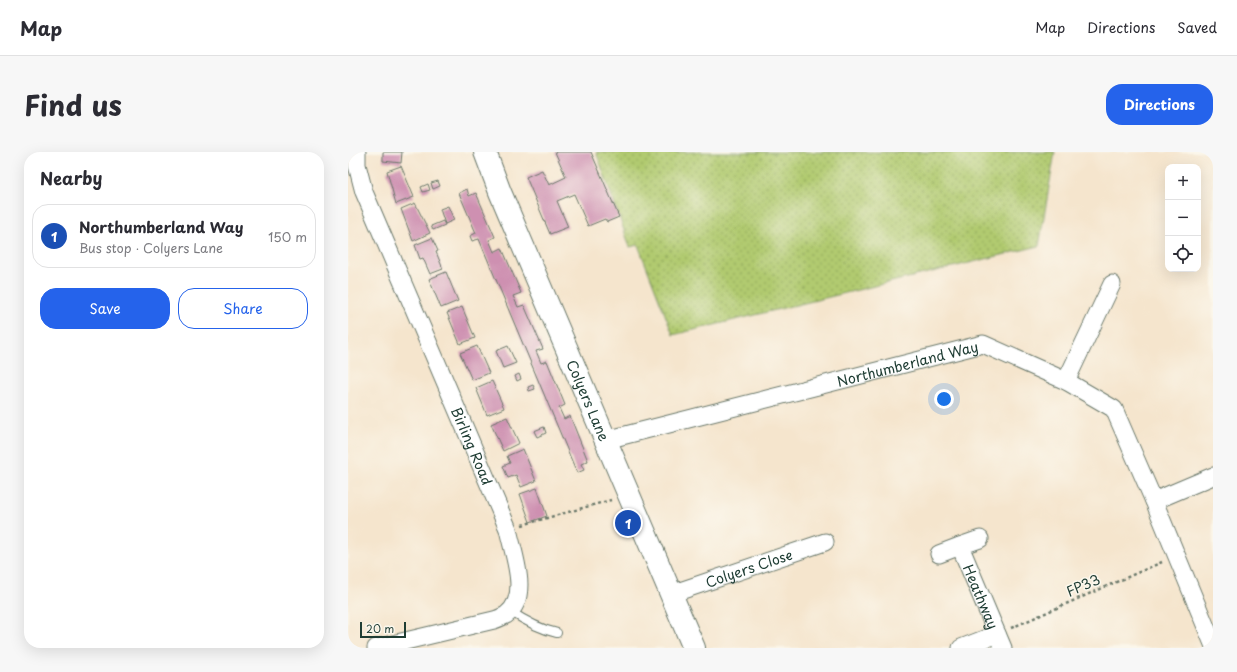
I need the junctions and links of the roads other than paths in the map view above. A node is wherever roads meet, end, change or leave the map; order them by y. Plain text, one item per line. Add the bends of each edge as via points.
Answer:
1 (357, 152) edge
2 (485, 152) edge
3 (1112, 284) dead end
4 (1066, 381) junction
5 (606, 440) junction
6 (1213, 476) edge
7 (1154, 501) junction
8 (980, 539) dead end
9 (825, 542) dead end
10 (960, 546) junction
11 (939, 554) dead end
12 (672, 594) junction
13 (510, 610) junction
14 (557, 633) dead end
15 (1000, 641) edge
16 (1213, 644) edge
17 (376, 648) edge
18 (694, 648) edge
19 (961, 648) edge

1 - 13 street, Birling Road via 357,165 364,192 508,529 519,581 519,594
2 - 5 street, Colyers Lane
3 - 4 street
4 - 5 street, Northumberland Way via 983,344
4 - 7 street, Northumberland Way via 1114,409
5 - 12 street, Colyers Lane
6 - 7 street
7 - 16 street, Northumberland Way
8 - 10 street, Heathway
9 - 12 street, Colyers Close
10 - 11 street, Heathway
10 - 15 street, Heathway
12 - 18 street, Colyers Lane
13 - 14 lane via 532,625
13 - 17 street via 506,615 494,620
15 - 19 street

